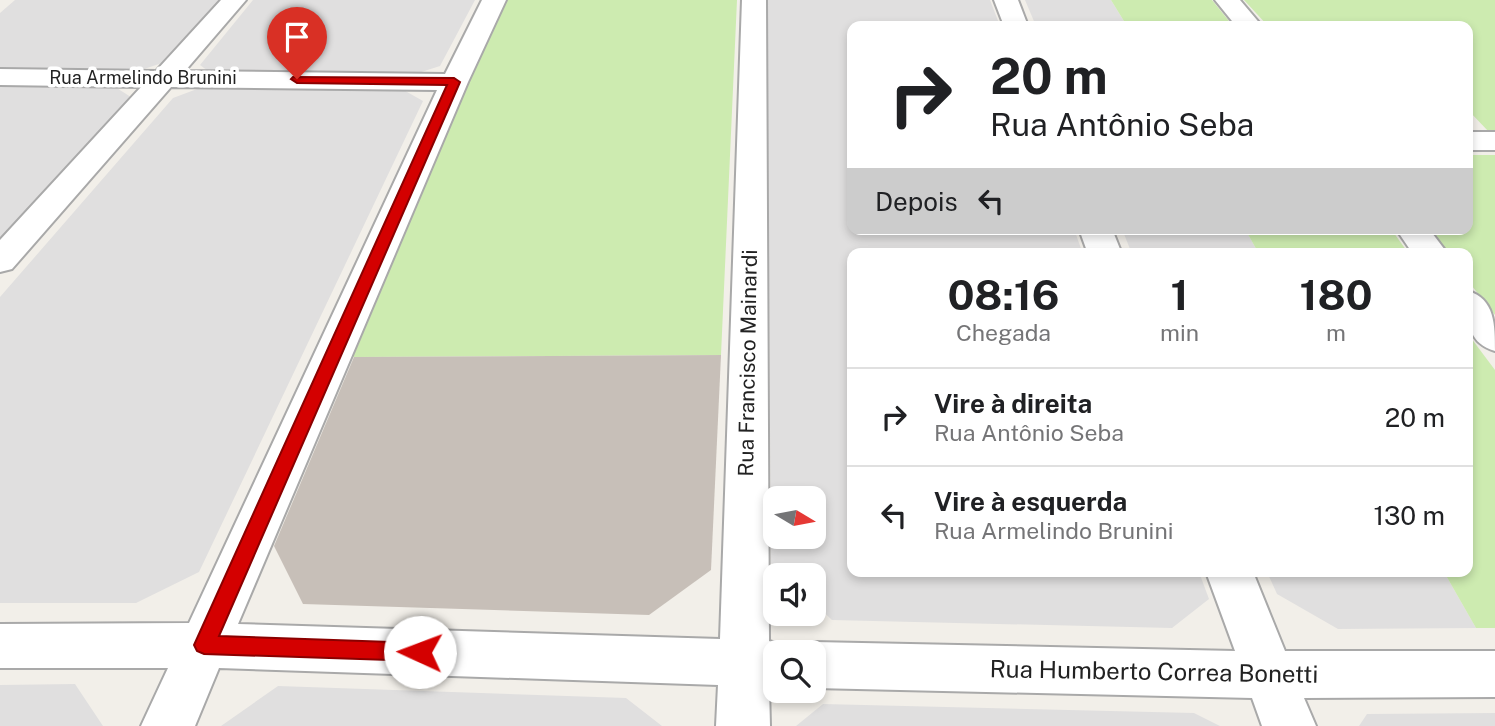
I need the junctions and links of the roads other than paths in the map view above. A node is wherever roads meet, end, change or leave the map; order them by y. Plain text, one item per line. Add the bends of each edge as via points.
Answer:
1 (234, 0) edge
2 (494, 0) edge
3 (754, 0) edge
4 (1006, 0) edge
5 (1227, 0) edge
6 (1014, 21) edge
7 (1245, 21) edge
8 (0, 77) edge
9 (166, 78) junction
10 (454, 82) junction
11 (1473, 141) edge
12 (1495, 141) edge
13 (0, 261) edge
14 (1473, 309) edge
15 (1495, 338) edge
16 (1231, 577) edge
17 (204, 645) junction
18 (0, 646) edge
19 (759, 663) edge
20 (826, 664) edge
21 (1495, 674) edge
22 (1270, 676) junction
23 (168, 726) edge
24 (743, 726) edge
25 (1289, 726) edge

1 - 9 street
2 - 10 street
3 - 19 street, Rua Francisco Mainardi
4 - 6 street
5 - 7 street
8 - 9 street, Rua Armelindo Brunini
9 - 10 street, Rua Armelindo Brunini
9 - 13 street
10 - 17 street
11 - 12 street
14 - 15 street
16 - 22 street
17 - 18 street
17 - 19 street
17 - 23 street
19 - 24 street, Rua Francisco Mainardi
20 - 22 street, Rua Humberto Correa Bonetti
21 - 22 street, Rua Humberto Correa Bonetti
22 - 25 street

